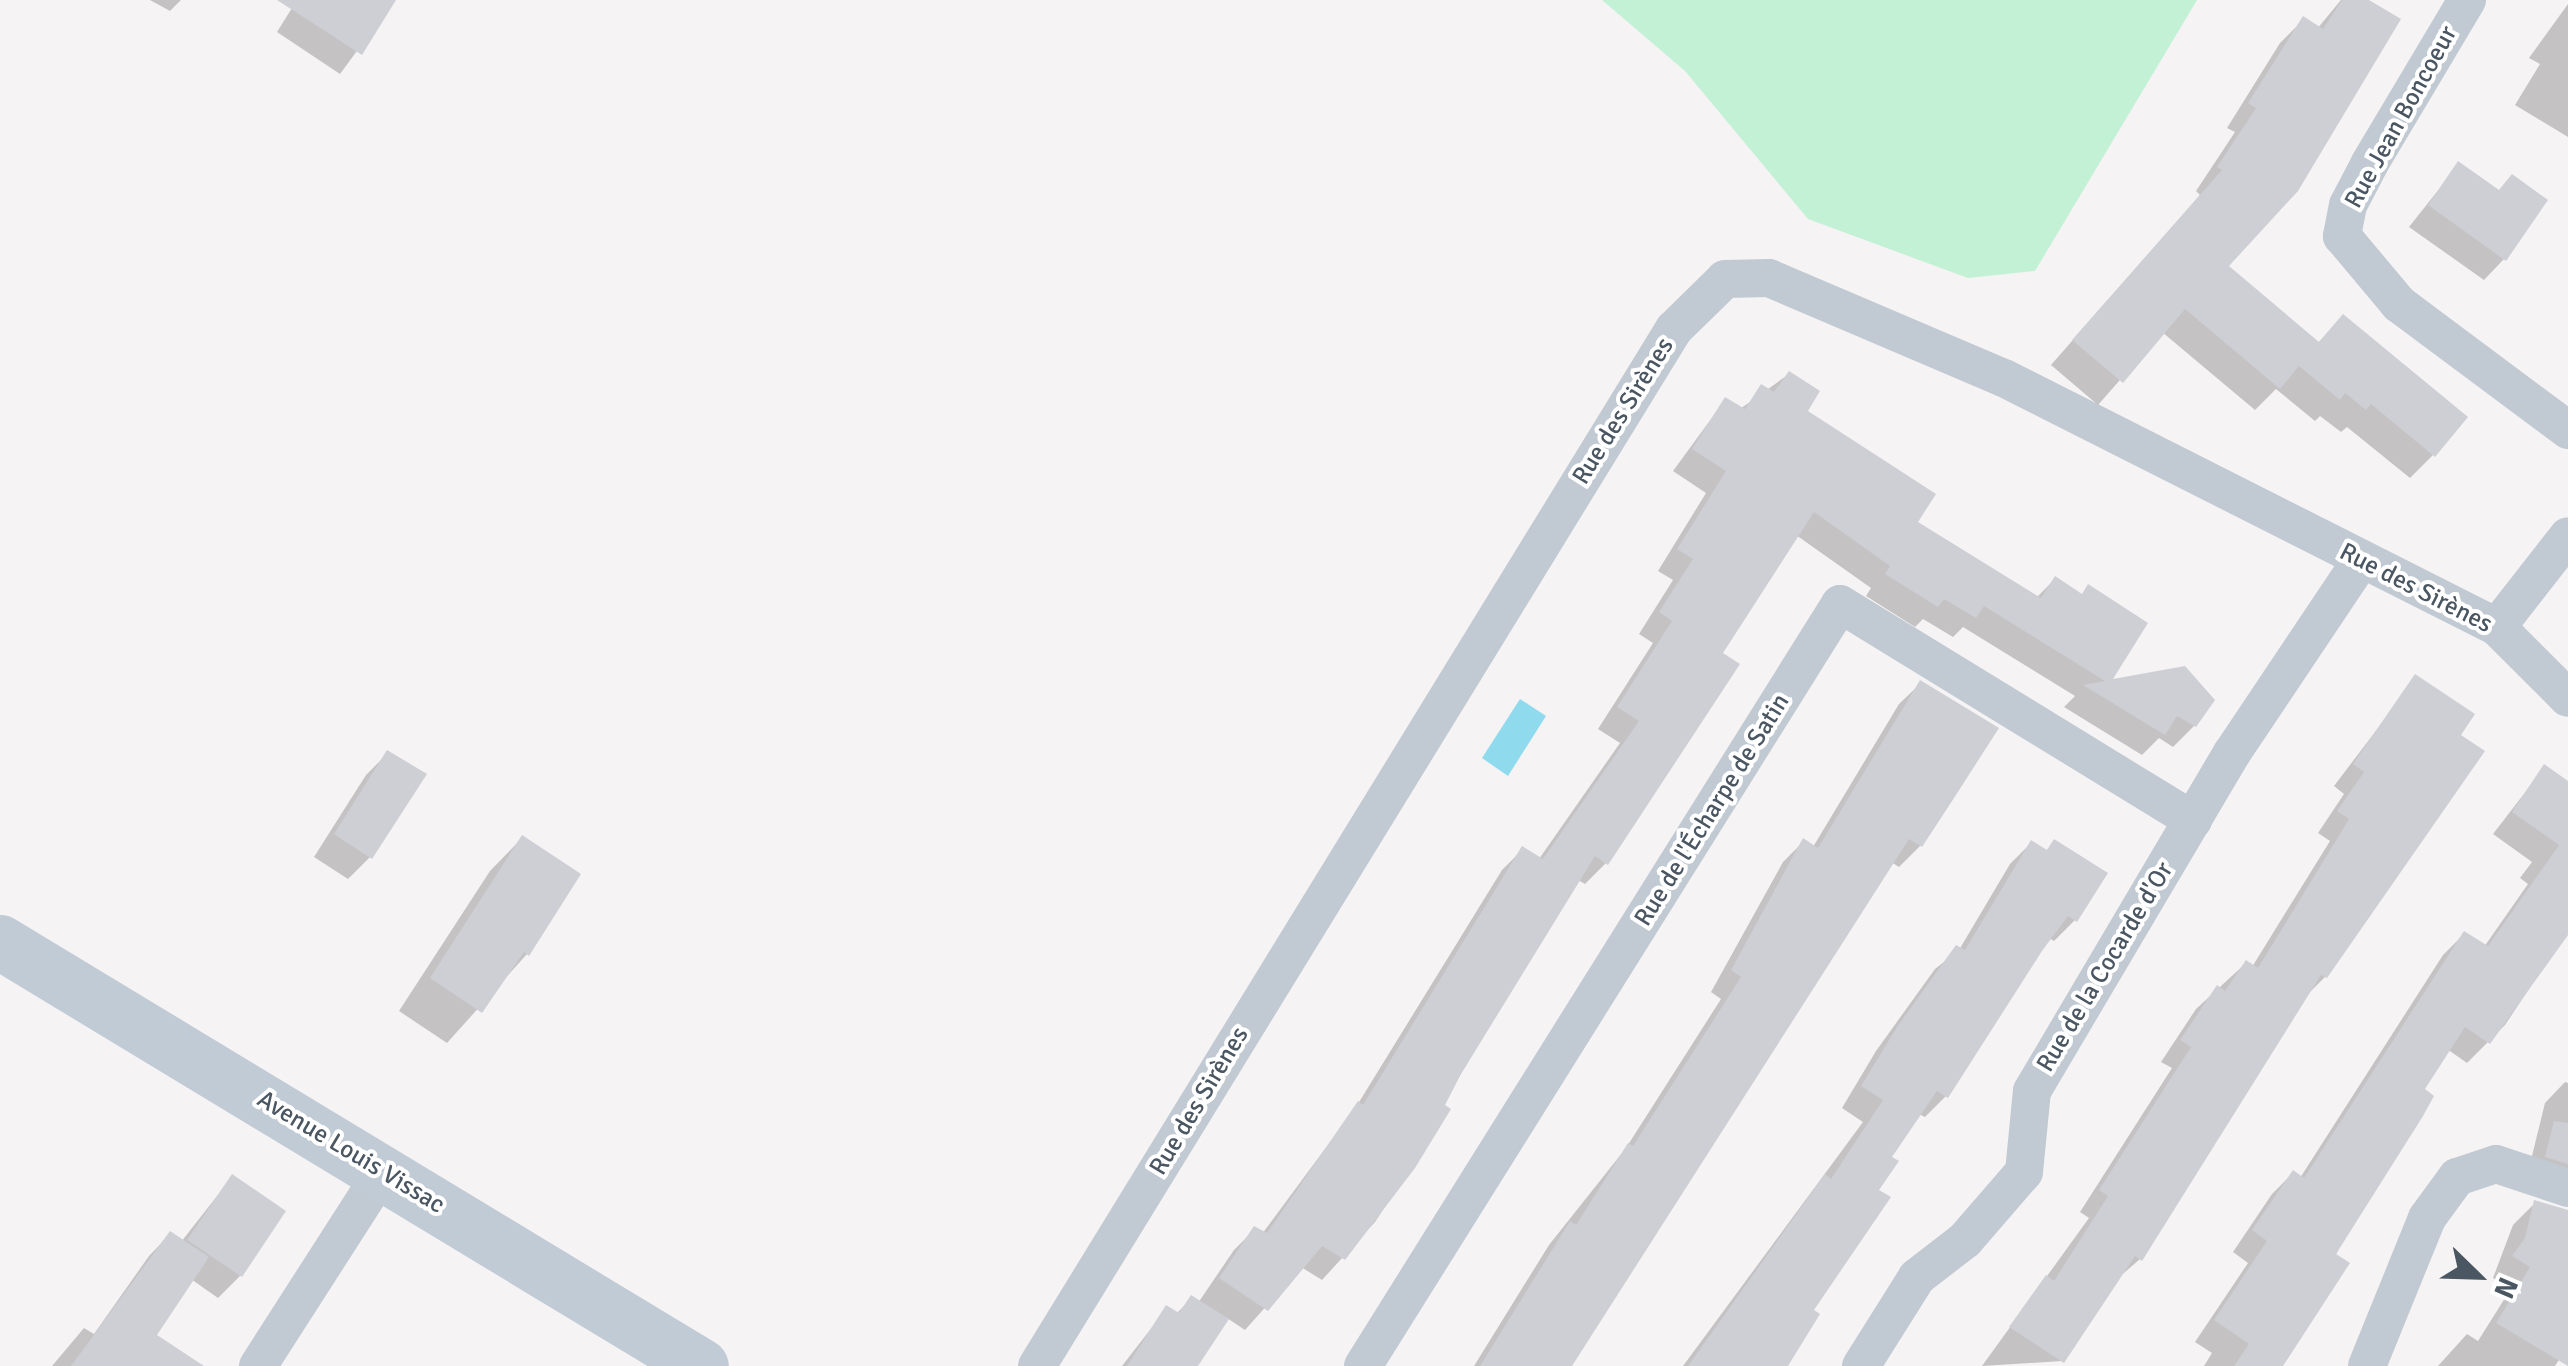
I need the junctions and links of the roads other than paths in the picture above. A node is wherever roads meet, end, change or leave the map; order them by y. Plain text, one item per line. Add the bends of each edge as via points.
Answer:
1 (2467, 0) edge
2 (2568, 430) edge
3 (2568, 536) edge
4 (2362, 560) junction
5 (2496, 627) junction
6 (2568, 698) edge
7 (2192, 820) junction
8 (0, 942) edge
9 (382, 1171) junction
10 (2568, 1188) edge
11 (258, 1366) edge
12 (701, 1366) edge
13 (1038, 1366) edge
14 (1364, 1366) edge
15 (1861, 1366) edge
16 (2367, 1366) edge

1 - 2 street, Rue Jean Boncoeur via 2370,163 2348,205 2342,236 2400,304
3 - 5 street
4 - 5 street, Rue des Sirènes
4 - 7 street, Rue de la Cocarde d'Or
4 - 13 street, Rue des Sirènes via 2004,378 1768,278 1725,279 1674,328
5 - 6 street, Rue des Sirènes
7 - 14 street, Rue de l'Écharpe de Satin via 1840,604
7 - 15 street, Rue de la Cocarde d'Or via 2032,1091 2024,1172 1965,1240 1916,1277
8 - 9 main road, Avenue Louis Vissac
9 - 11 street
9 - 12 main road, Avenue Louis Vissac
10 - 16 street via 2496,1164 2457,1178 2427,1218

